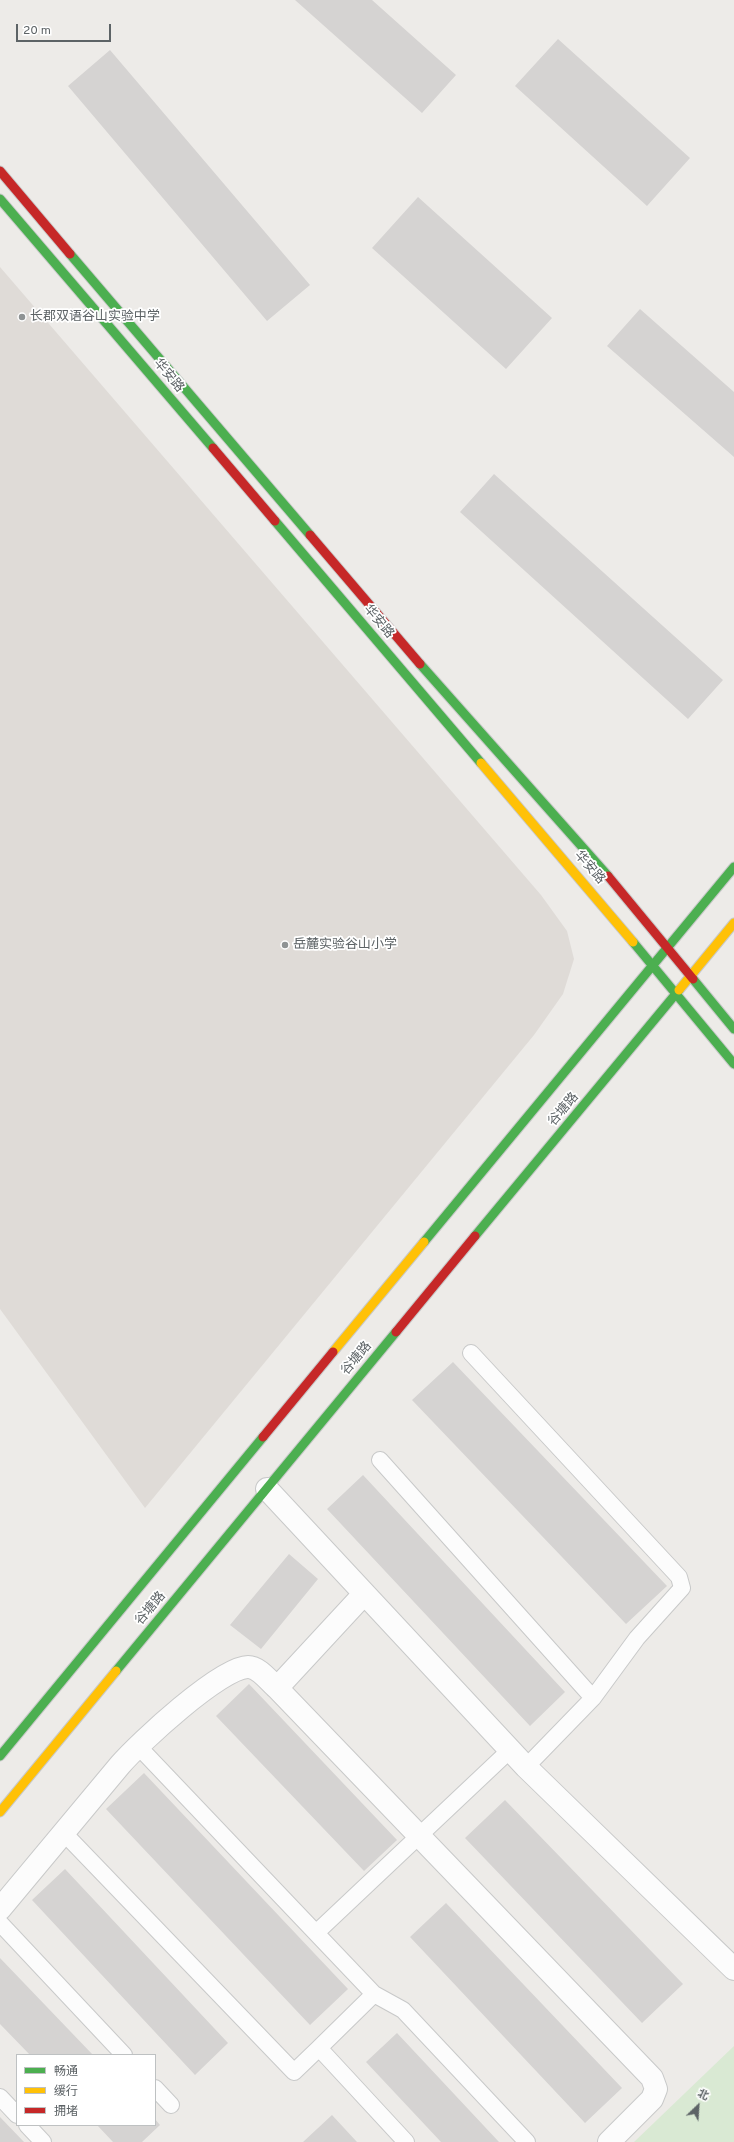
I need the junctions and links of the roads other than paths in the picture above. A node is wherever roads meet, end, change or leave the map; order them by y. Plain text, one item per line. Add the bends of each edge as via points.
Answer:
1 (0, 171) edge
2 (0, 199) edge
3 (734, 867) edge
4 (734, 923) edge
5 (668, 948) junction
6 (654, 966) junction
7 (691, 976) junction
8 (676, 994) junction
9 (734, 1028) edge
10 (734, 1064) edge
11 (471, 1353) dead end
12 (380, 1460) dead end
13 (267, 1489) junction
14 (364, 1594) junction
15 (277, 1688) junction
16 (593, 1698) junction
17 (137, 1745) junction
18 (510, 1750) junction
19 (0, 1756) edge
20 (526, 1767) junction
21 (0, 1812) edge
22 (63, 1832) junction
23 (419, 1836) junction
24 (0, 1909) edge
25 (0, 1923) edge
26 (317, 1932) junction
27 (734, 1969) edge
28 (374, 1994) junction
29 (319, 2048) junction
30 (123, 2054) edge
31 (156, 2089) edge
32 (0, 2097) edge
33 (171, 2105) dead end
34 (16, 2114) edge
35 (27, 2126) edge
36 (43, 2142) edge
37 (406, 2142) edge
38 (527, 2142) edge
39 (609, 2142) edge

1 - 5 main road, 华安路 via 404,646
2 - 6 main road, 华安路
3 - 5 main road, 谷塘路
4 - 7 main road, 谷塘路
5 - 6 main road, 谷塘路
5 - 7 main road, 华安路
6 - 8 main road, 华安路
6 - 19 main road, 谷塘路
7 - 8 main road, 谷塘路
7 - 9 main road, 华安路
8 - 10 main road, 华安路
8 - 13 main road, 谷塘路
11 - 16 lane via 679,1577 682,1588 637,1638
12 - 16 lane
13 - 14 street
13 - 21 main road, 谷塘路
14 - 15 street
14 - 18 street
15 - 17 street via 250,1666 237,1668 221,1677
15 - 23 street
16 - 20 lane
17 - 22 street
17 - 26 lane
18 - 20 street
18 - 23 lane
20 - 27 street
22 - 24 street
22 - 29 lane via 294,2072
23 - 26 lane
23 - 39 street via 652,2078 656,2088 652,2099
25 - 30 lane
26 - 28 lane
28 - 29 lane
28 - 38 lane via 403,2010
29 - 37 lane
31 - 33 lane
32 - 34 lane
35 - 36 lane

